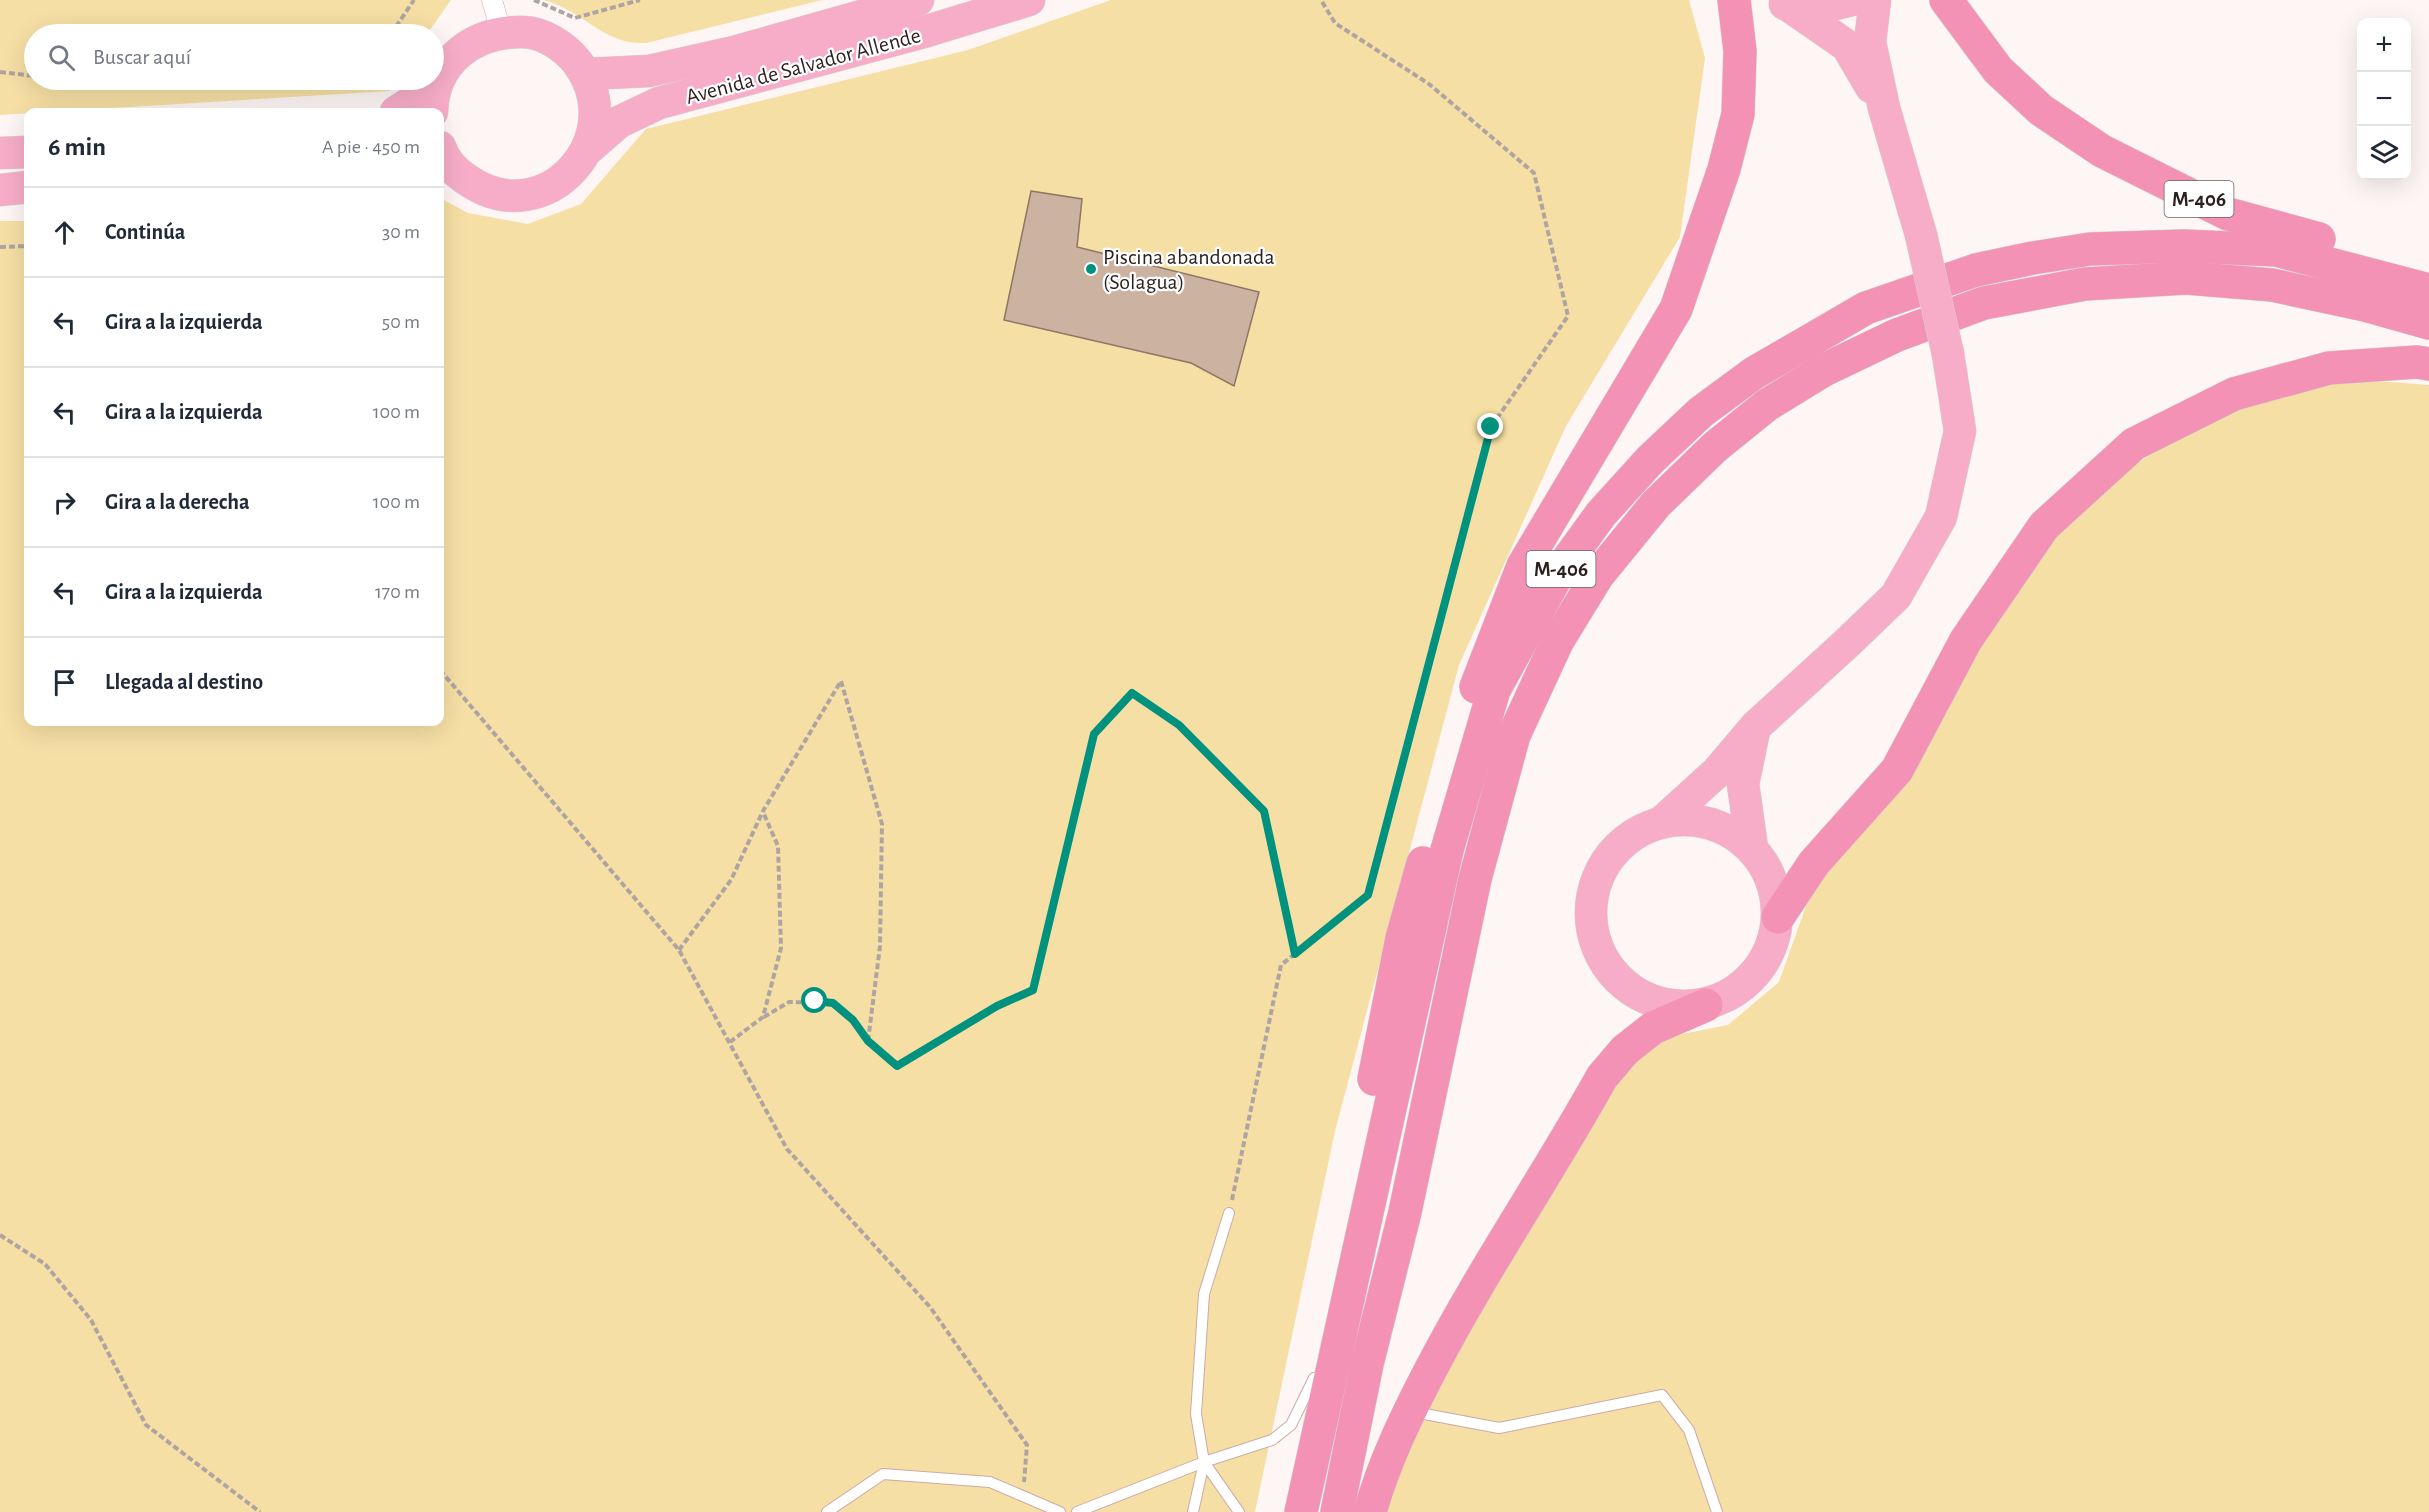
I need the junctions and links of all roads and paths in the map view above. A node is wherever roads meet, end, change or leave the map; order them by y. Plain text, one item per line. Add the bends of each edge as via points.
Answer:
1 (414, 0) edge
2 (492, 0) edge
3 (534, 0) edge
4 (640, 0) edge
5 (918, 0) edge
6 (1029, 0) edge
7 (1321, 0) edge
8 (1734, 0) edge
9 (1852, 0) edge
10 (1875, 0) edge
11 (1946, 0) edge
12 (1782, 2) edge
13 (398, 24) edge
14 (501, 32) junction
15 (0, 72) edge
16 (444, 72) edge
17 (586, 74) junction
18 (24, 75) edge
19 (434, 99) edge
20 (408, 108) edge
21 (1884, 108) junction
22 (588, 149) junction
23 (24, 152) edge
24 (0, 153) edge
25 (449, 170) edge
26 (24, 188) edge
27 (0, 190) edge
28 (24, 246) edge
29 (0, 247) edge
30 (2429, 270) edge
31 (2429, 290) edge
32 (2429, 323) edge
33 (2429, 364) edge
34 (444, 675) edge
35 (1756, 726) junction
36 (762, 811) junction
37 (1663, 821) junction
38 (1752, 848) junction
39 (1778, 917) junction
40 (680, 950) junction
41 (1295, 954) junction
42 (1706, 1005) junction
43 (763, 1017) junction
44 (868, 1041) junction
45 (729, 1042) junction
46 (1229, 1213) joint
47 (0, 1235) edge
48 (1314, 1378) junction
49 (1409, 1411) junction
50 (1204, 1462) junction
51 (1023, 1494) junction
52 (260, 1512) edge
53 (826, 1512) edge
54 (1060, 1512) edge
55 (1077, 1512) edge
56 (1193, 1512) edge
57 (1239, 1512) edge
58 (1287, 1512) edge
59 (1301, 1512) edge
60 (1337, 1512) edge
61 (1370, 1512) edge
62 (1717, 1512) edge

1 - 13 path
2 - 14 street
3 - 4 path via 575,18
5 - 17 main road, Avenida de Salvador Allende via 738,51 649,71
6 - 22 main road, Avenida de Salvador Allende via 660,103 619,122
7 - 41 path via 1335,23 1429,84 1534,173 1568,316 1491,427 1368,895
8 - 48 highway via 1740,51 1738,114 1724,169 1677,309 1523,566 1463,721 1402,938
9 - 12 main road via 1819,8
10 - 21 main road via 1870,42
11 - 30 highway, M-406 via 1998,70 2041,110 2102,151 2228,214
12 - 21 main road via 1847,46
14 - 16 main road via 480,38 461,50
14 - 17 main road via 526,32 550,40 571,54
15 - 18 path
17 - 22 main road via 594,99 595,124
19 - 20 main road
21 - 35 main road, bridge via 1921,235 1948,354 1960,431 1941,516 1896,596
22 - 25 main road via 573,170 553,186 529,195 504,195 479,188
23 - 24 main road
26 - 27 main road
28 - 29 path
31 - 59 highway, M-406 via 2276,250 2184,246 2090,249 1988,267 1866,308 1754,373 1701,412 1650,460 1601,514 1559,572 1494,690 1447,850
32 - 60 highway, M-406 via 2272,285 2186,278 2085,284 1984,303 1897,335 1824,370 1767,405 1715,447 1656,504 1598,574 1557,642 1514,735 1475,879
33 - 39 highway via 2329,368 2234,394 2134,444 2044,526 1966,640 1897,770 1814,863
34 - 40 path
35 - 37 main road via 1717,772
35 - 38 main road via 1743,784
36 - 40 path via 731,880
36 - 43 path via 778,846 781,948
36 - 44 path via 841,681 882,824 880,946
37 - 38 main road via 1695,819 1726,829
37 - 42 main road via 1636,832 1613,851 1598,876 1591,905 1593,934 1604,962 1623,984 1648,1000 1676,1007
38 - 39 main road via 1767,869 1776,892
39 - 42 main road via 1772,947 1757,973 1734,993
40 - 45 path
41 - 44 path via 1264,811 1179,725 1132,693 1094,734 1033,990 997,1006 897,1066
41 - 46 path via 1281,965
42 - 49 highway via 1653,1028 1625,1050 1602,1077 1459,1316
43 - 44 path via 789,1002 833,1003 853,1020
43 - 45 path
45 - 51 path via 788,1149 930,1307 1027,1445
46 - 50 lane via 1204,1294 1196,1414
47 - 52 path via 45,1264 91,1320 146,1425
48 - 50 lane via 1291,1425 1272,1440
48 - 58 highway
49 - 61 highway
49 - 62 lane via 1499,1428 1662,1395 1689,1430
50 - 55 lane
50 - 56 lane
50 - 57 lane
51 - 53 lane via 990,1482 883,1474
51 - 54 lane

